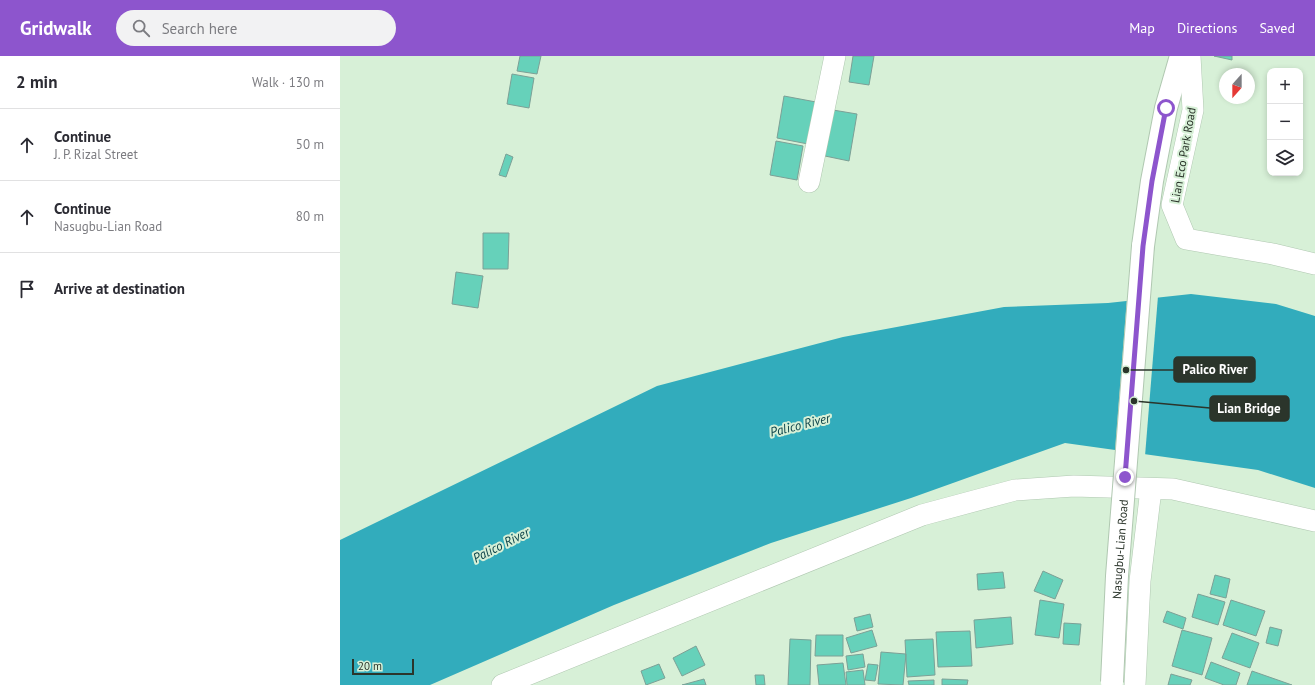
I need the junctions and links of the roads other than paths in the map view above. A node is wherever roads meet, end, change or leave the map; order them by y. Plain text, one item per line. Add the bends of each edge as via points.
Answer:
1 (835, 56) edge
2 (1181, 56) edge
3 (1190, 56) edge
4 (809, 182) dead end
5 (1315, 264) edge
6 (1151, 488) junction
7 (1315, 521) edge
8 (1112, 683) edge
9 (502, 685) edge
10 (1135, 685) edge

1 - 4 street
2 - 8 main road, Nasugbu-Lian Road, bridge via 1166,108 1143,246 1117,576
3 - 5 street, Lian Eco Park Road via 1193,110 1172,205 1186,239
6 - 7 street via 1173,490
6 - 9 street via 1074,486 1015,490 922,515
6 - 10 street via 1140,581

